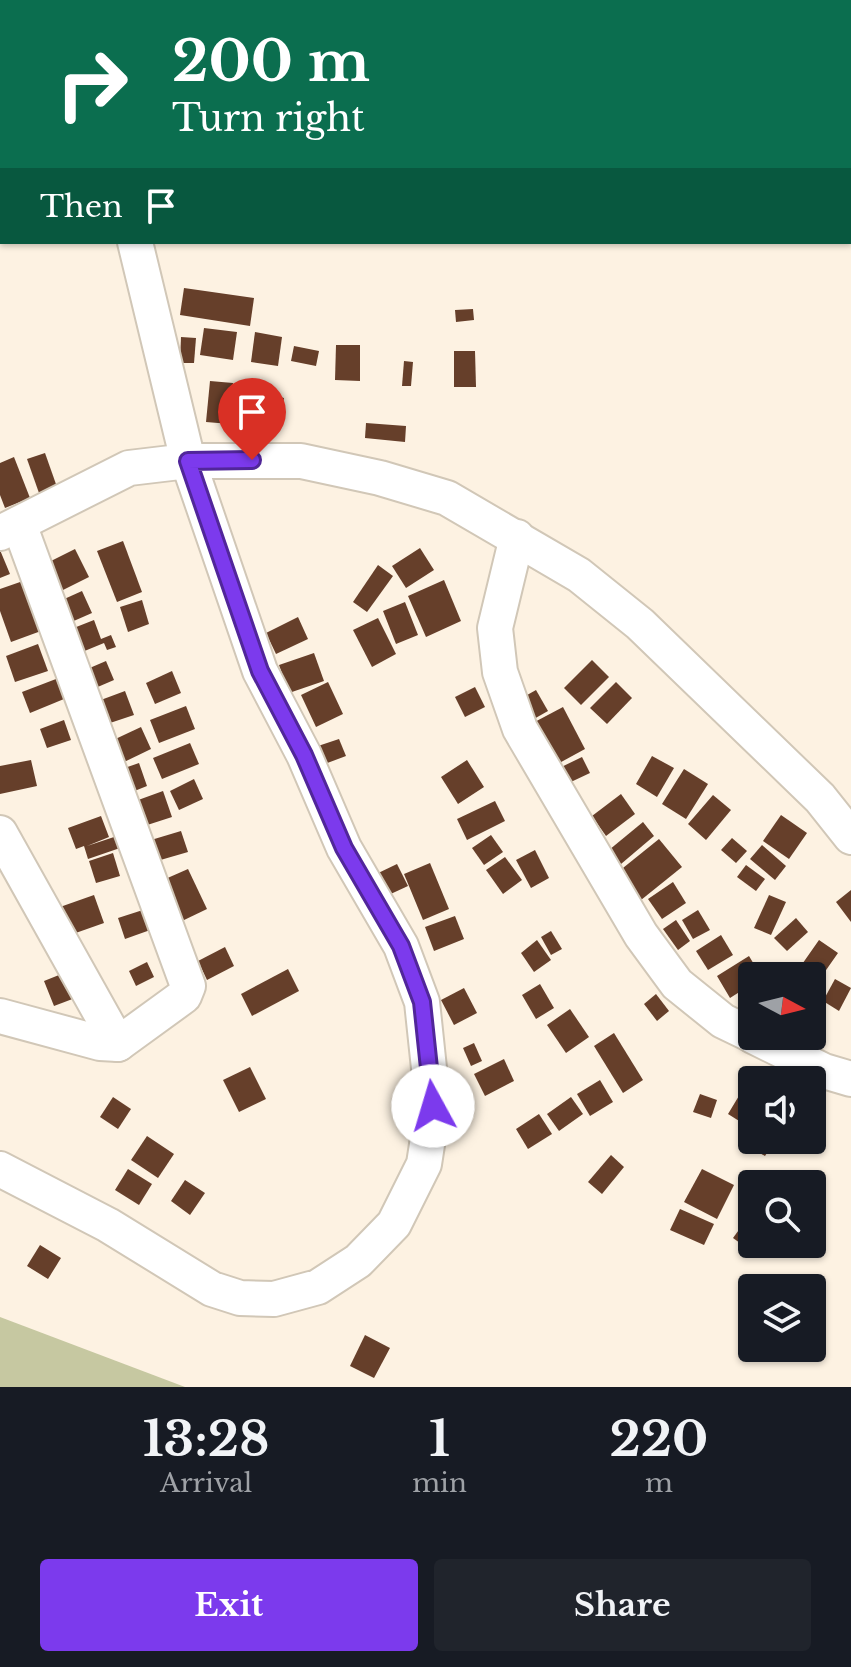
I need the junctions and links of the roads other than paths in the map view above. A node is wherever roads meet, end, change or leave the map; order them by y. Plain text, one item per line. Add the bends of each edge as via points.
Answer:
1 (135, 244) edge
2 (188, 461) junction
3 (10, 529) edge
4 (517, 537) junction
5 (0, 833) edge
6 (851, 837) edge
7 (0, 1016) edge
8 (738, 1028) edge
9 (118, 1044) junction
10 (781, 1050) edge
11 (851, 1079) edge
12 (0, 1169) edge

1 - 2 street
2 - 3 street via 129,468
2 - 4 street via 301,461 380,478 447,498
2 - 12 street via 260,671 344,848 401,946 422,1002 433,1106 424,1164 394,1224 358,1261 318,1287 274,1299 240,1298 212,1289 108,1225
3 - 9 street via 188,979 184,996
4 - 6 street via 579,575 640,624 820,798
4 - 8 street via 495,628 500,672 520,729 641,935 677,984
5 - 9 street
7 - 9 street
10 - 11 street

